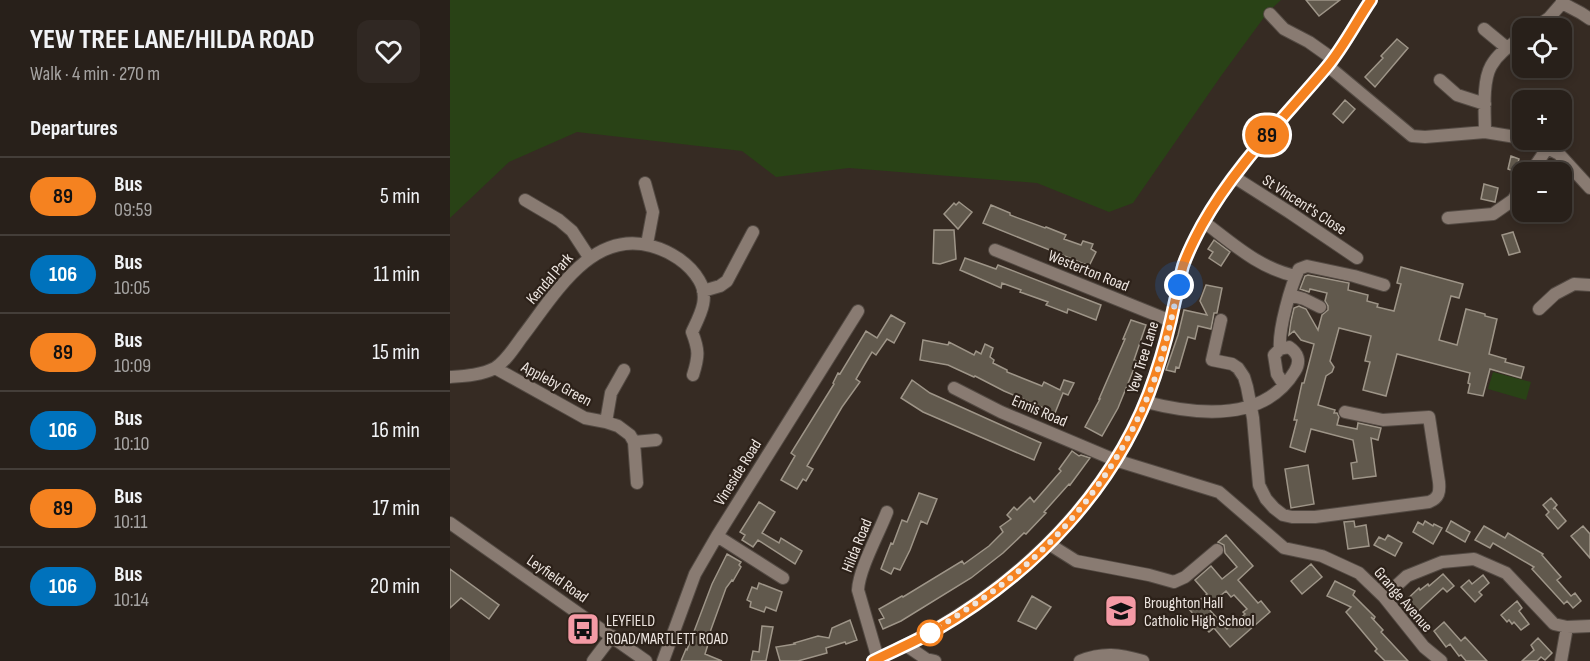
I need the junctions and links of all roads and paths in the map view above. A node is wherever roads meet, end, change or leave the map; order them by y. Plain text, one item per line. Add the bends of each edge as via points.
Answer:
1 (1371, 0) edge
2 (1562, 2) edge
3 (1270, 14) dead end
4 (1549, 18) edge
5 (1590, 20) edge
6 (1484, 29) dead end
7 (1512, 44) edge
8 (1507, 48) junction
9 (1330, 62) junction
10 (1440, 80) dead end
11 (1485, 104) junction
12 (1485, 132) junction
13 (1512, 136) edge
14 (1553, 150) edge
15 (1234, 177) junction
16 (645, 183) dead end
17 (1590, 189) edge
18 (525, 200) dead end
19 (1512, 201) edge
20 (1448, 218) dead end
21 (1204, 222) junction
22 (753, 232) dead end
23 (647, 244) junction
24 (995, 250) dead end
25 (589, 257) junction
26 (1357, 258) dead end
27 (1296, 276) junction
28 (1384, 285) dead end
29 (1590, 285) edge
30 (703, 291) junction
31 (1290, 294) junction
32 (1320, 307) dead end
33 (1539, 309) dead end
34 (858, 311) dead end
35 (1221, 320) dead end
36 (1171, 321) junction
37 (1280, 348) junction
38 (495, 368) junction
39 (624, 370) dead end
40 (693, 375) dead end
41 (450, 377) edge
42 (1284, 385) junction
43 (954, 388) dead end
44 (1146, 402) junction
45 (1251, 405) junction
46 (1345, 412) dead end
47 (606, 422) junction
48 (656, 440) dead end
49 (634, 442) junction
50 (1115, 460) junction
51 (637, 483) dead end
52 (887, 512) dead end
53 (450, 523) edge
54 (717, 536) junction
55 (1049, 544) junction
56 (1217, 550) dead end
57 (783, 578) dead end
58 (1384, 597) junction
59 (1590, 626) edge
60 (1567, 627) junction
61 (612, 636) junction
62 (906, 646) junction
63 (875, 660) edge
64 (593, 661) edge
65 (646, 661) edge
66 (663, 661) edge
67 (935, 661) edge
68 (1080, 661) edge
69 (1143, 661) edge
70 (1441, 661) edge
71 (1561, 661) edge

1 - 9 street, Yew Tree Lane
2 - 4 street
2 - 5 street
3 - 9 street
6 - 8 street
7 - 8 street
8 - 11 street via 1490,66
9 - 12 street via 1412,136
9 - 15 street, Yew Tree Lane
10 - 11 street via 1457,95
11 - 12 street
12 - 13 street
14 - 17 street
15 - 21 street, Yew Tree Lane
15 - 26 street, St Vincent's Close
16 - 23 street via 653,212
18 - 25 street via 572,231
19 - 20 street via 1493,214
21 - 27 street via 1251,258
21 - 36 street, Yew Tree Lane via 1183,267
22 - 30 street via 727,281
23 - 25 street, Kendal Park via 618,245
23 - 30 street, Kendal Park via 682,262 698,278
24 - 36 street, Westerton Road
25 - 38 street, Kendal Park
27 - 28 street via 1299,269 1307,266
27 - 31 street
29 - 33 street via 1574,284
30 - 40 street via 702,310 692,332 698,348
31 - 32 street
31 - 37 street
34 - 54 street, Vineside Road
35 - 45 street via 1212,360 1238,368 1248,387
36 - 44 street, Yew Tree Lane
37 - 42 street via 1274,360
37 - 42 street via 1289,347 1299,359
38 - 41 street
38 - 47 street, Appleby Green via 585,418
39 - 47 street, Appleby Green via 612,393
42 - 45 street via 1275,394
43 - 50 street, Ennis Road
44 - 45 street via 1212,412
44 - 50 street, Yew Tree Lane
45 - 46 street via 1260,485 1266,499 1282,515 1322,517 1429,502 1438,496 1429,417 1383,420
47 - 49 street, Appleby Green via 624,430
48 - 49 street
49 - 51 street
50 - 55 street, Yew Tree Lane
50 - 58 street, Grange Avenue via 1219,492 1284,548 1322,556 1359,573
52 - 63 street, Hilda Road via 858,584
53 - 61 street, Leyfield Road
54 - 57 street
54 - 66 street, Vineside Road via 695,574
55 - 56 street via 1076,561 1174,582
55 - 62 street, Yew Tree Lane via 988,595
58 - 60 street via 1407,576 1442,562 1474,559 1506,573 1554,624
58 - 70 street, Grange Avenue via 1424,647
59 - 60 street
60 - 71 street
61 - 64 street
61 - 65 street, Leyfield Road
62 - 63 street, Yew Tree Lane
62 - 67 street
68 - 69 street via 1114,654

